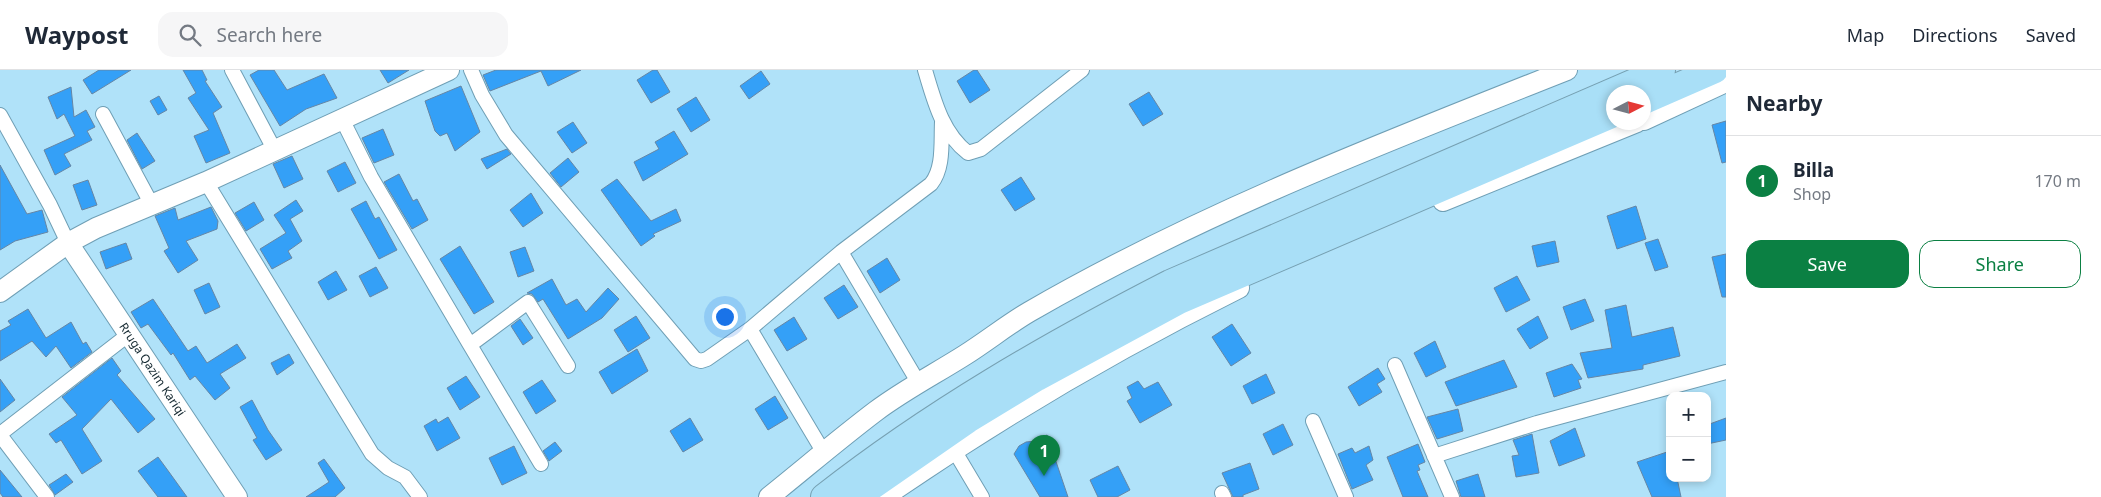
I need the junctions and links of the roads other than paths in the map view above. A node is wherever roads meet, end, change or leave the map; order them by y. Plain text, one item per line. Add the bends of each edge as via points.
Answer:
1 (232, 70) edge
2 (449, 70) edge
3 (471, 70) edge
4 (924, 70) edge
5 (1082, 70) edge
6 (1567, 70) edge
7 (1662, 70) edge
8 (1715, 70) edge
9 (421, 75) edge
10 (1726, 82) edge
11 (1651, 98) edge
12 (102, 114) dead end
13 (0, 115) edge
14 (1606, 117) edge
15 (1651, 117) edge
16 (342, 118) junction
17 (942, 122) junction
18 (1618, 130) edge
19 (274, 149) junction
20 (206, 182) junction
21 (152, 206) junction
22 (68, 243) junction
23 (840, 252) junction
24 (0, 292) edge
25 (750, 329) junction
26 (128, 335) junction
27 (470, 344) junction
28 (1395, 365) dead end
29 (568, 366) dead end
30 (1726, 372) edge
31 (918, 382) junction
32 (1313, 421) dead end
33 (0, 434) edge
34 (954, 450) junction
35 (824, 453) junction
36 (1434, 456) junction
37 (541, 464) dead end
38 (47, 497) edge
39 (237, 497) edge
40 (420, 497) edge
41 (768, 497) edge
42 (824, 497) edge
43 (858, 497) edge
44 (884, 497) edge
45 (982, 497) edge
46 (1346, 497) edge
47 (1452, 497) edge

1 - 19 street
2 - 9 street
3 - 25 street via 506,135 695,359 707,359
4 - 17 street
5 - 17 street via 974,153 968,154 956,143
6 - 31 street via 1367,149 1235,207 1022,316
7 - 42 highway via 1170,283 1097,320 958,403
8 - 11 highway
9 - 16 street
10 - 15 street
12 - 21 street
13 - 22 street
14 - 43 highway via 1179,301 1106,339 968,420
16 - 19 street
16 - 27 street via 379,192
17 - 23 street via 938,176
18 - 34 street via 1260,278 1049,390
19 - 20 street
20 - 21 street
20 - 40 street via 372,454 388,468 406,477
21 - 22 street
22 - 24 street
22 - 26 street, Rruga Qazim Kariqi
23 - 25 street
23 - 31 street
25 - 35 street
26 - 33 street
26 - 39 street, Rruga Qazim Kariqi
27 - 29 street via 528,302
27 - 37 street
28 - 36 street
30 - 36 street via 1536,423
31 - 35 street
32 - 46 street
33 - 38 street
34 - 44 street
34 - 45 street
35 - 41 street
36 - 47 street

